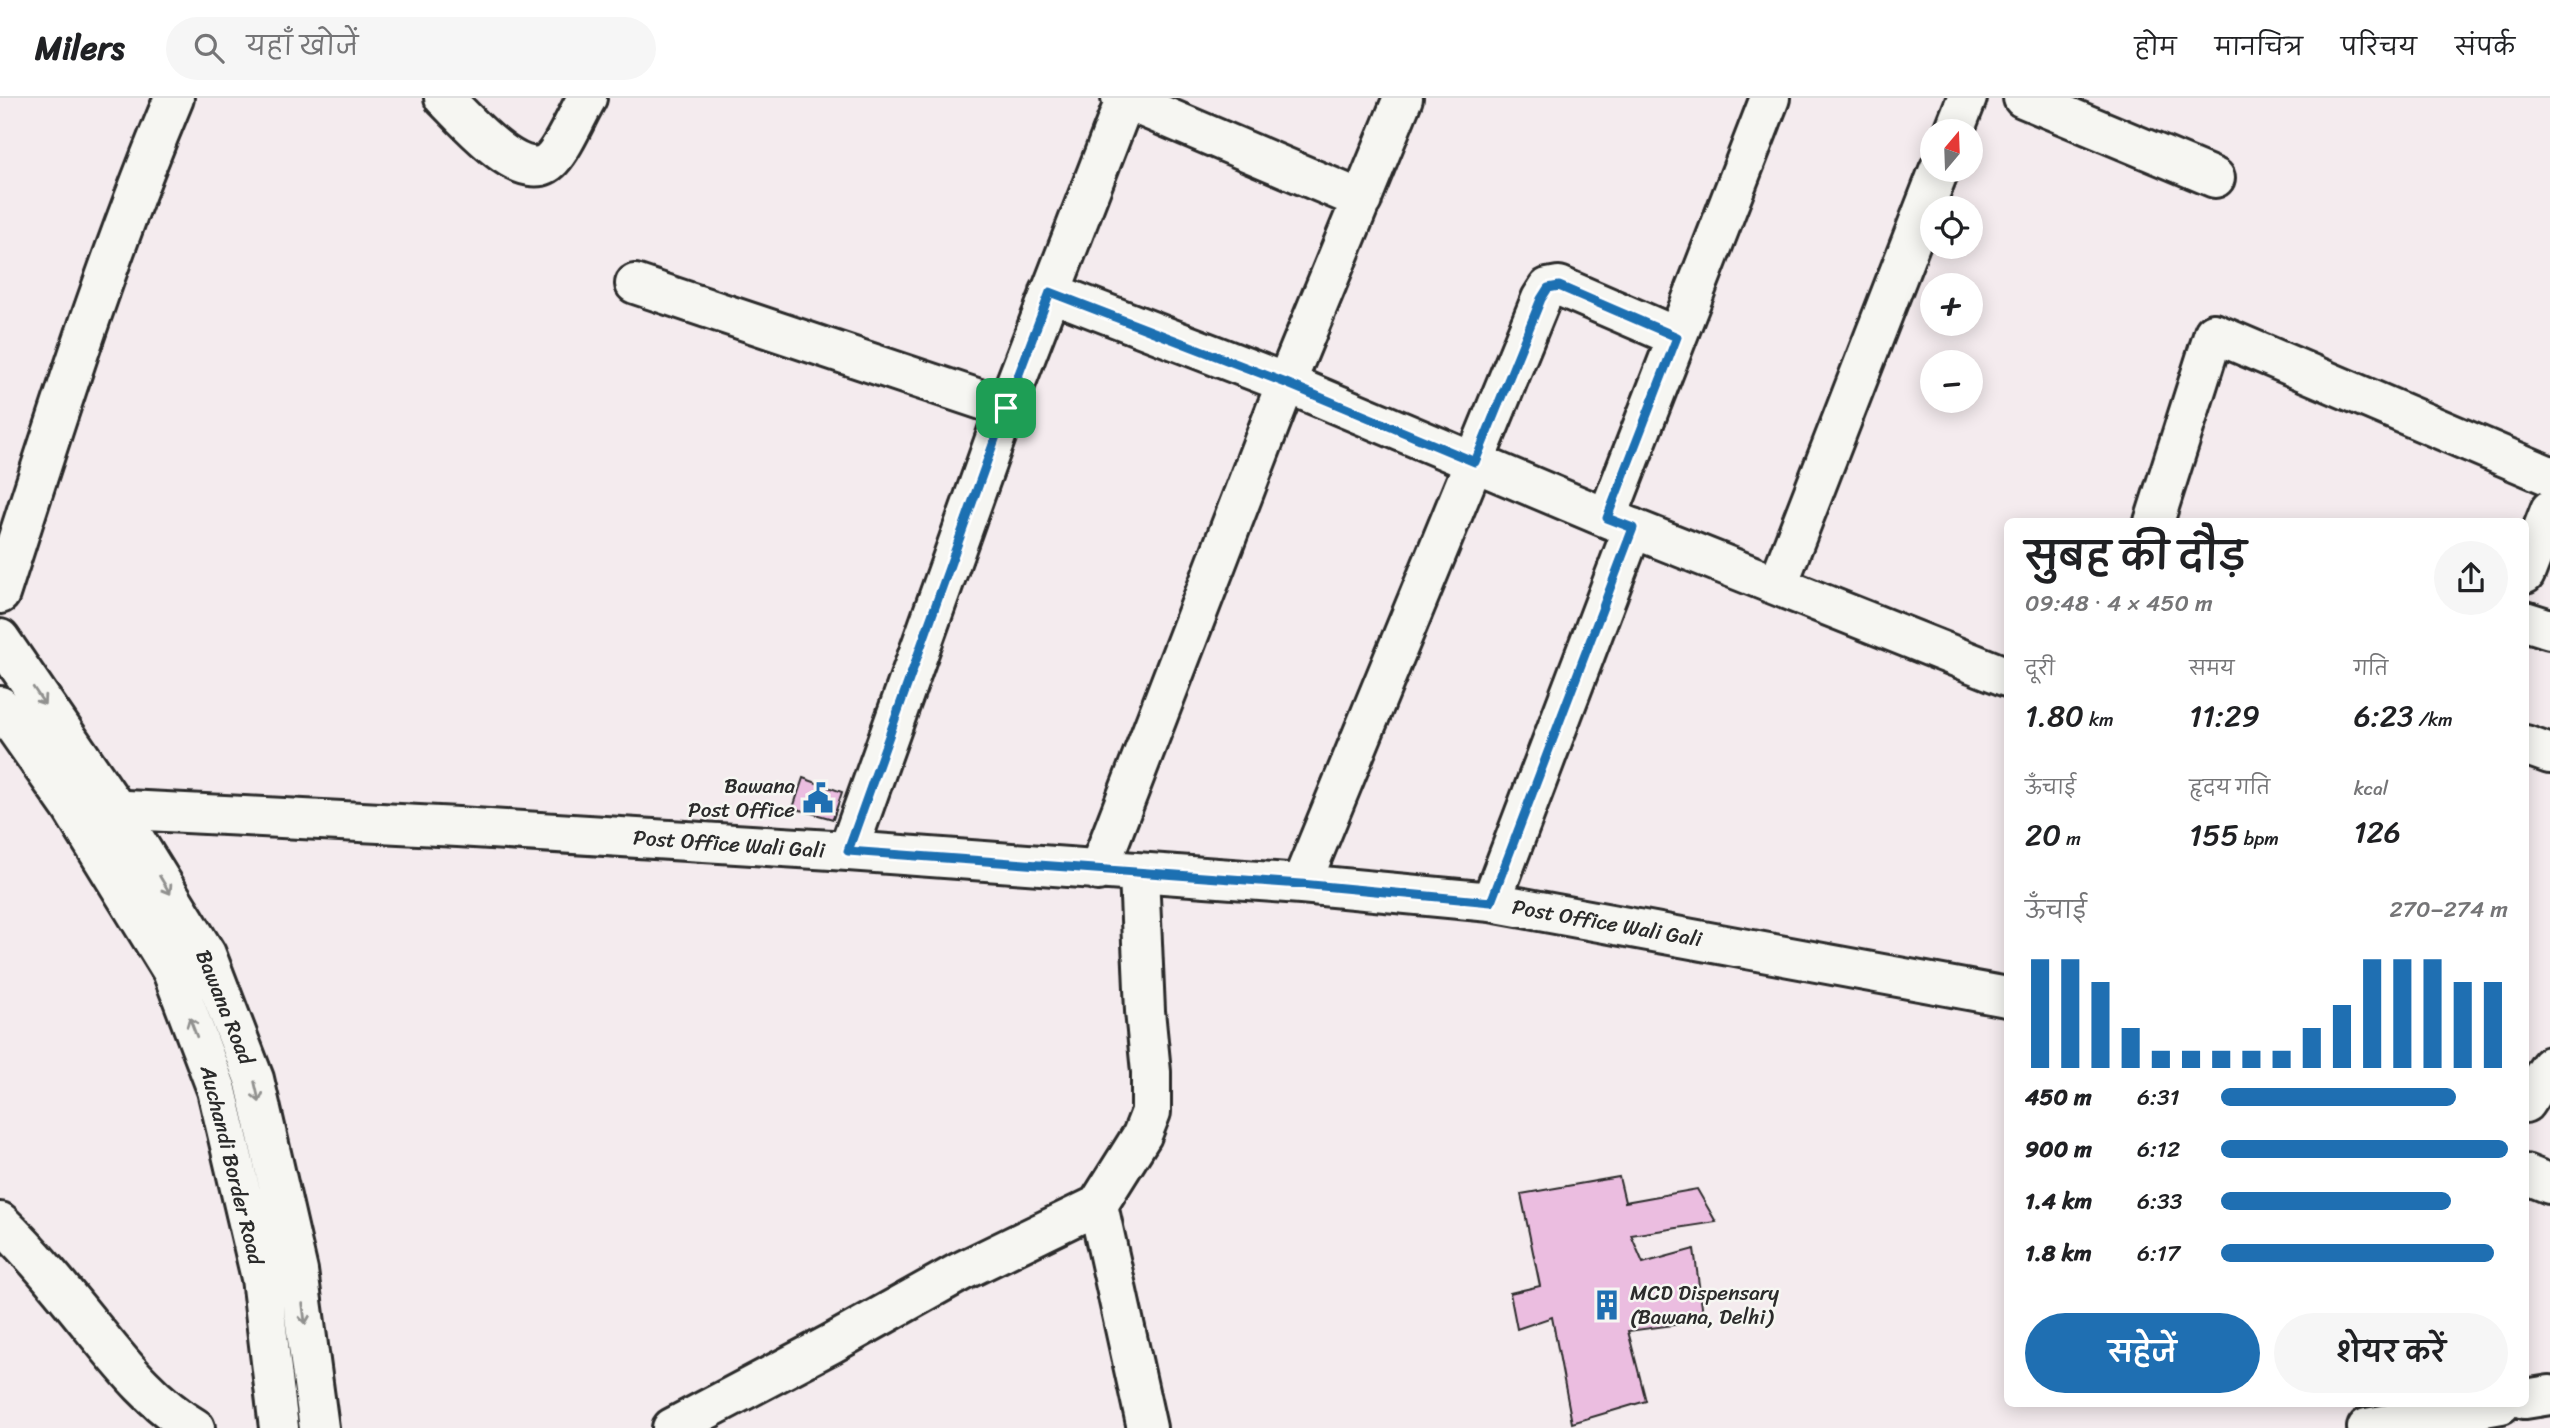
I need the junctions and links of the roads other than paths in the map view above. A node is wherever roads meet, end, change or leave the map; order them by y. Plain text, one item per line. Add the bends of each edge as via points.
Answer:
1 (174, 98) edge
2 (444, 98) edge
3 (587, 98) edge
4 (1403, 98) edge
5 (1770, 98) edge
6 (1967, 98) edge
7 (2023, 98) edge
8 (1123, 99) edge
9 (1959, 119) edge
10 (2215, 178) dead end
11 (1934, 182) edge
12 (1362, 200) junction
13 (635, 284) dead end
14 (1050, 292) junction
15 (1677, 337) junction
16 (1286, 383) junction
17 (1006, 408) junction
18 (1475, 462) junction
19 (2550, 476) edge
20 (2550, 509) edge
21 (2155, 518) edge
22 (1620, 523) junction
23 (2529, 564) edge
24 (1778, 584) junction
25 (0, 594) edge
26 (2529, 622) edge
27 (2550, 629) edge
28 (0, 639) edge
29 (2004, 676) edge
30 (0, 706) edge
31 (2529, 746) edge
32 (2550, 754) edge
33 (71, 807) junction
34 (117, 810) junction
35 (848, 851) junction
36 (1098, 871) junction
37 (1139, 874) junction
38 (1301, 884) junction
39 (1491, 902) junction
40 (2004, 996) edge
41 (2550, 1066) edge
42 (2529, 1097) edge
43 (2529, 1176) edge
44 (2550, 1184) edge
45 (1098, 1205) junction
46 (0, 1222) edge
47 (2550, 1395) edge
48 (2529, 1398) edge
49 (2484, 1407) edge
50 (195, 1428) edge
51 (279, 1428) edge
52 (319, 1428) edge
53 (671, 1428) edge
54 (1147, 1428) edge
55 (2367, 1428) edge

1 - 25 street via 89,318
2 - 3 street via 504,156 540,167 552,160
4 - 12 street
5 - 15 street
6 - 9 street
7 - 10 street
8 - 12 street
8 - 14 street
11 - 24 street
12 - 16 street
13 - 17 street
14 - 16 street
14 - 17 street
15 - 18 street via 1559,286 1548,288
15 - 22 street
16 - 18 street
16 - 36 street
17 - 35 street
18 - 22 street
18 - 38 street
19 - 21 street via 2214,333
20 - 23 street
22 - 24 street
22 - 39 street
24 - 29 street
26 - 27 street
28 -> 34 street, Bawana Road
30 - 33 street, Auchandi Border Road
31 - 32 street
33 - 34 street, Post Office Wali Gali
51 -> 33 street, Auchandi Border Road via 261,1278 217,1090 172,971
34 - 35 street, Post Office Wali Gali
34 -> 52 street, Bawana Road via 206,954 254,1079 298,1271
35 - 36 street, Post Office Wali Gali
36 - 37 street, Post Office Wali Gali
37 - 38 street, Post Office Wali Gali
37 - 45 street via 1151,1112 1142,1135
38 - 39 street, Post Office Wali Gali
39 - 40 street, Post Office Wali Gali
41 - 42 street
43 - 44 street
45 - 53 street via 960,1272
45 - 54 street
46 - 50 street via 32,1253 143,1386
47 - 48 street
49 - 55 street

